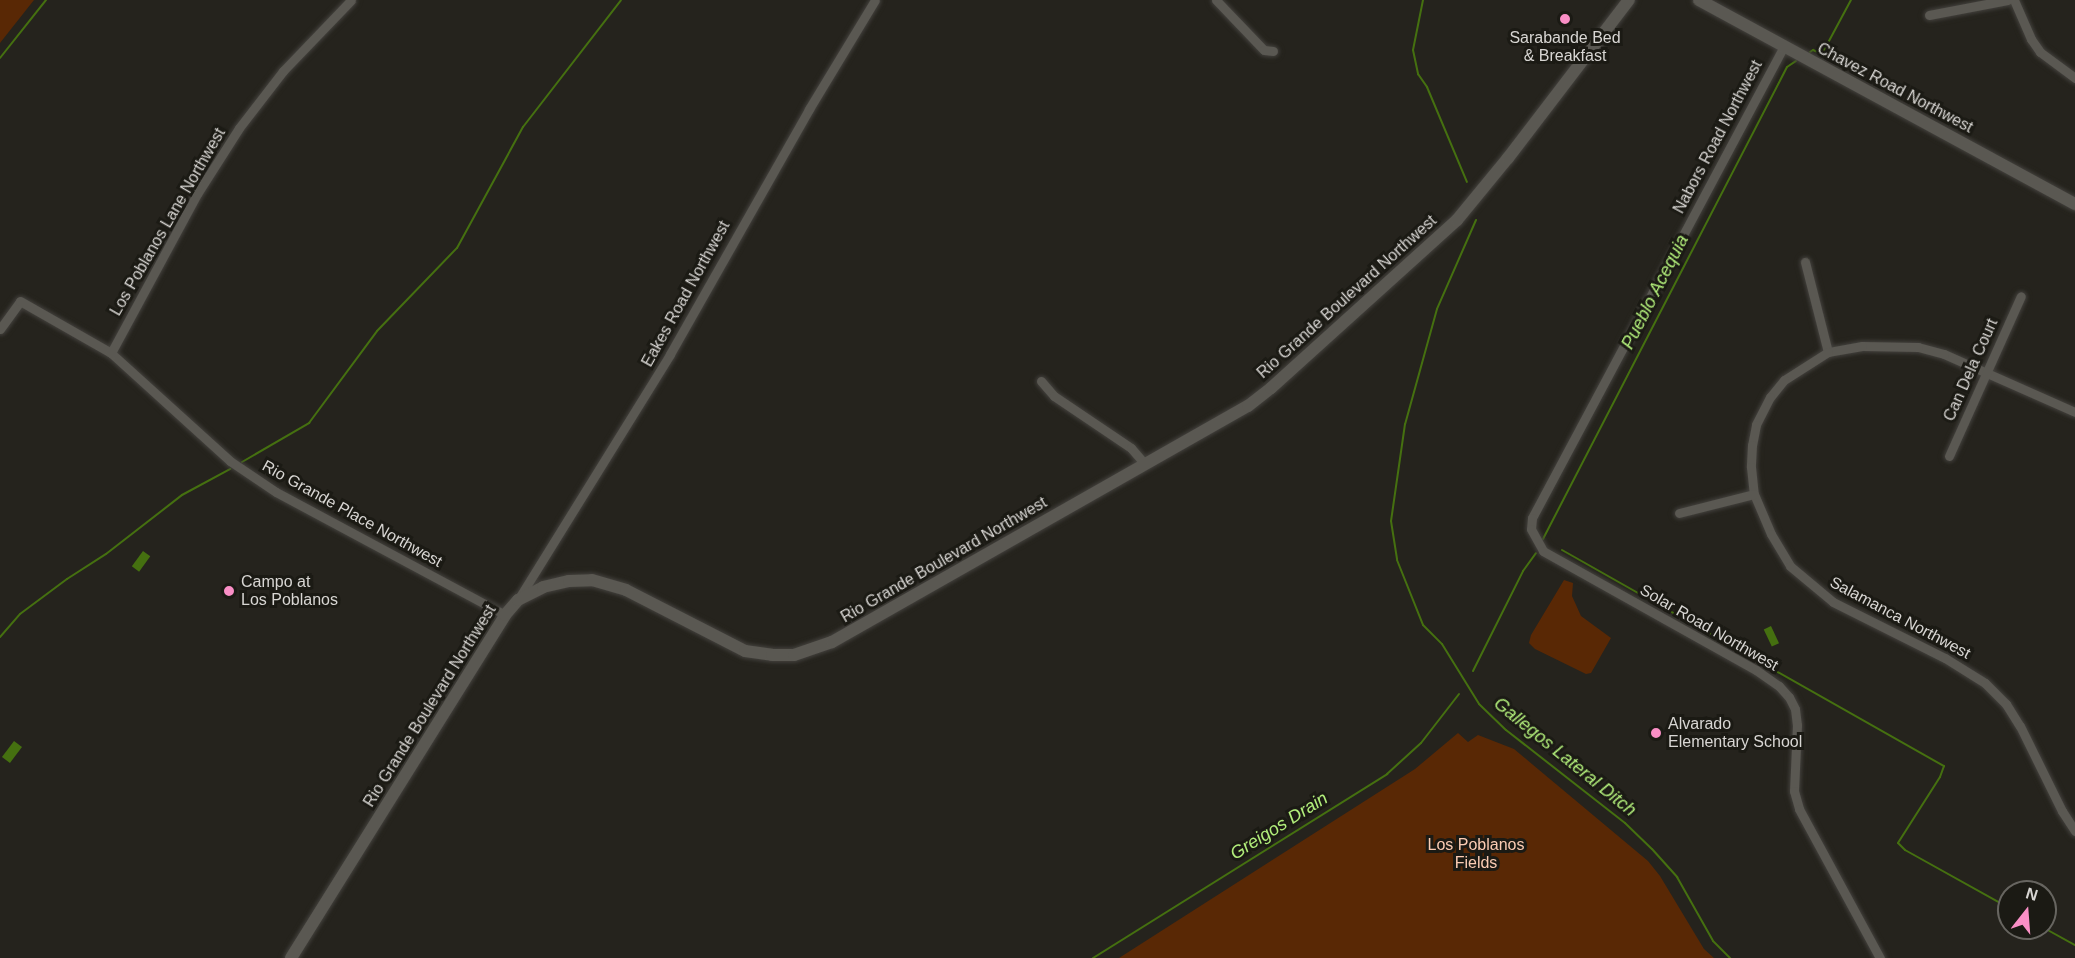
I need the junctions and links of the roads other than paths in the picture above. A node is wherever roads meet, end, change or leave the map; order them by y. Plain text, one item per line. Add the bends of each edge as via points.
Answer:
1 (351, 0) edge
2 (875, 0) edge
3 (1216, 0) edge
4 (1629, 0) edge
5 (1700, 0) edge
6 (2008, 0) edge
7 (2014, 0) edge
8 (1929, 15) dead end
9 (1784, 46) junction
10 (1274, 51) dead end
11 (2075, 78) edge
12 (2075, 204) edge
13 (1805, 262) dead end
14 (2021, 296) dead end
15 (0, 329) edge
16 (1828, 352) junction
17 (111, 353) junction
18 (1985, 371) junction
19 (1041, 381) dead end
20 (2075, 412) edge
21 (1949, 456) dead end
22 (1145, 464) junction
23 (1754, 494) junction
24 (1679, 513) dead end
25 (1530, 529) joint
26 (518, 600) junction
27 (505, 615) junction
28 (2075, 831) edge
29 (291, 958) edge
30 (1880, 958) edge

1 - 17 street, Los Poblanos Lane Northwest via 283,71 239,128 197,194
2 - 26 street, Eakes Road Northwest via 670,354
3 - 10 street via 1264,50
4 - 22 street, Rio Grande Boulevard Northwest via 1457,220 1272,388 1248,406
5 - 9 street, Chavez Road Northwest
6 - 8 street
7 - 11 street via 2040,52
9 - 12 street, Chavez Road Northwest
9 - 25 street, Nabors Road Northwest via 1532,518
13 - 16 street
14 - 18 street, Can Dela Court
15 - 17 street, Rio Grande Place Northwest via 20,300
16 - 18 street, Salamanca Northwest via 1862,346 1918,347
16 - 23 street, Salamanca Northwest via 1784,380 1763,409 1752,445
17 - 27 street, Rio Grande Place Northwest via 230,461 276,492
18 - 20 street, Salamanca Northwest
18 - 21 street, Can Dela Court
19 - 22 street via 1054,396 1131,448
22 - 26 street, Rio Grande Boulevard Northwest via 832,642 794,655 746,651 626,590 602,582 569,581 543,587
23 - 24 street
23 - 28 street, Salamanca Northwest via 1785,560 1817,591 1850,612 1965,669 2001,698
25 - 30 street, Solar Road Northwest via 1543,551 1756,670 1789,697 1797,725 1794,791 1799,809
26 - 27 street, Rio Grande Boulevard Northwest
27 - 29 street, Rio Grande Boulevard Northwest

